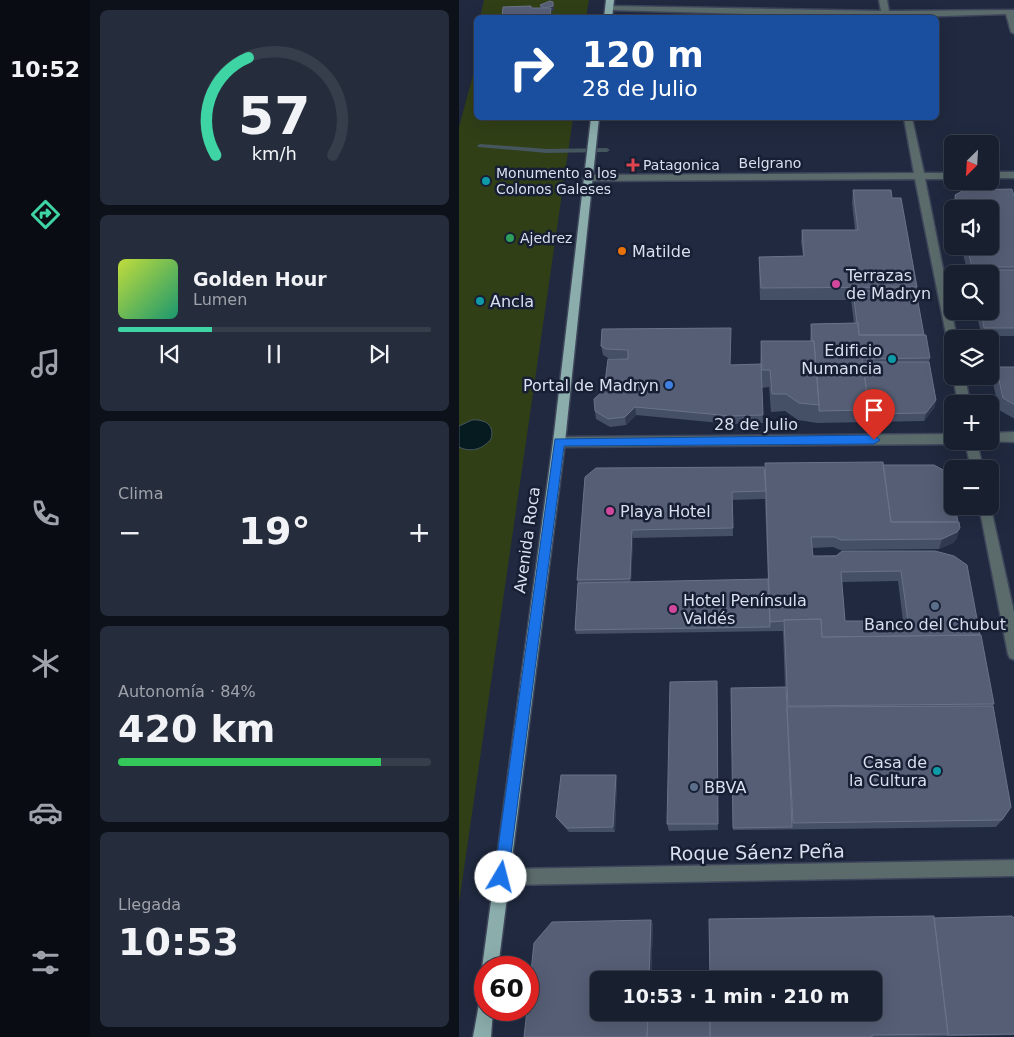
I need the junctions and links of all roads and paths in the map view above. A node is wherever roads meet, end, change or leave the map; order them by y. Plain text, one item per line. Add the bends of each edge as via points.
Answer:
1 (883, 0) edge
2 (610, 4) edge
3 (1012, 12) edge
4 (863, 15) edge
5 (886, 15) edge
6 (918, 15) edge
7 (1014, 32) edge
8 (595, 120) edge
9 (908, 120) edge
10 (999, 175) edge
11 (1014, 175) edge
12 (921, 176) junction
13 (944, 176) edge
14 (588, 178) junction
15 (950, 330) edge
16 (1014, 437) edge
17 (999, 438) edge
18 (944, 439) edge
19 (559, 442) junction
20 (987, 515) edge
21 (1014, 654) edge
22 (1014, 868) edge
23 (501, 877) junction
24 (491, 956) edge
25 (484, 1021) edge
26 (482, 1037) edge

1 - 5 street
2 - 4 street
3 - 6 street
3 - 7 street
8 - 14 main road, Avenida Roca
9 - 12 street
10 - 11 street
12 - 13 street, Belgrano
12 - 14 street, Belgrano
12 - 15 street
14 - 19 main road, Avenida Roca
16 - 17 street
18 - 19 street, 28 de Julio
19 - 23 main road, Avenida Roca
20 - 21 street
22 - 23 street, Roque Sáenz Peña
23 - 24 main road, Avenida Roca
25 - 26 main road

